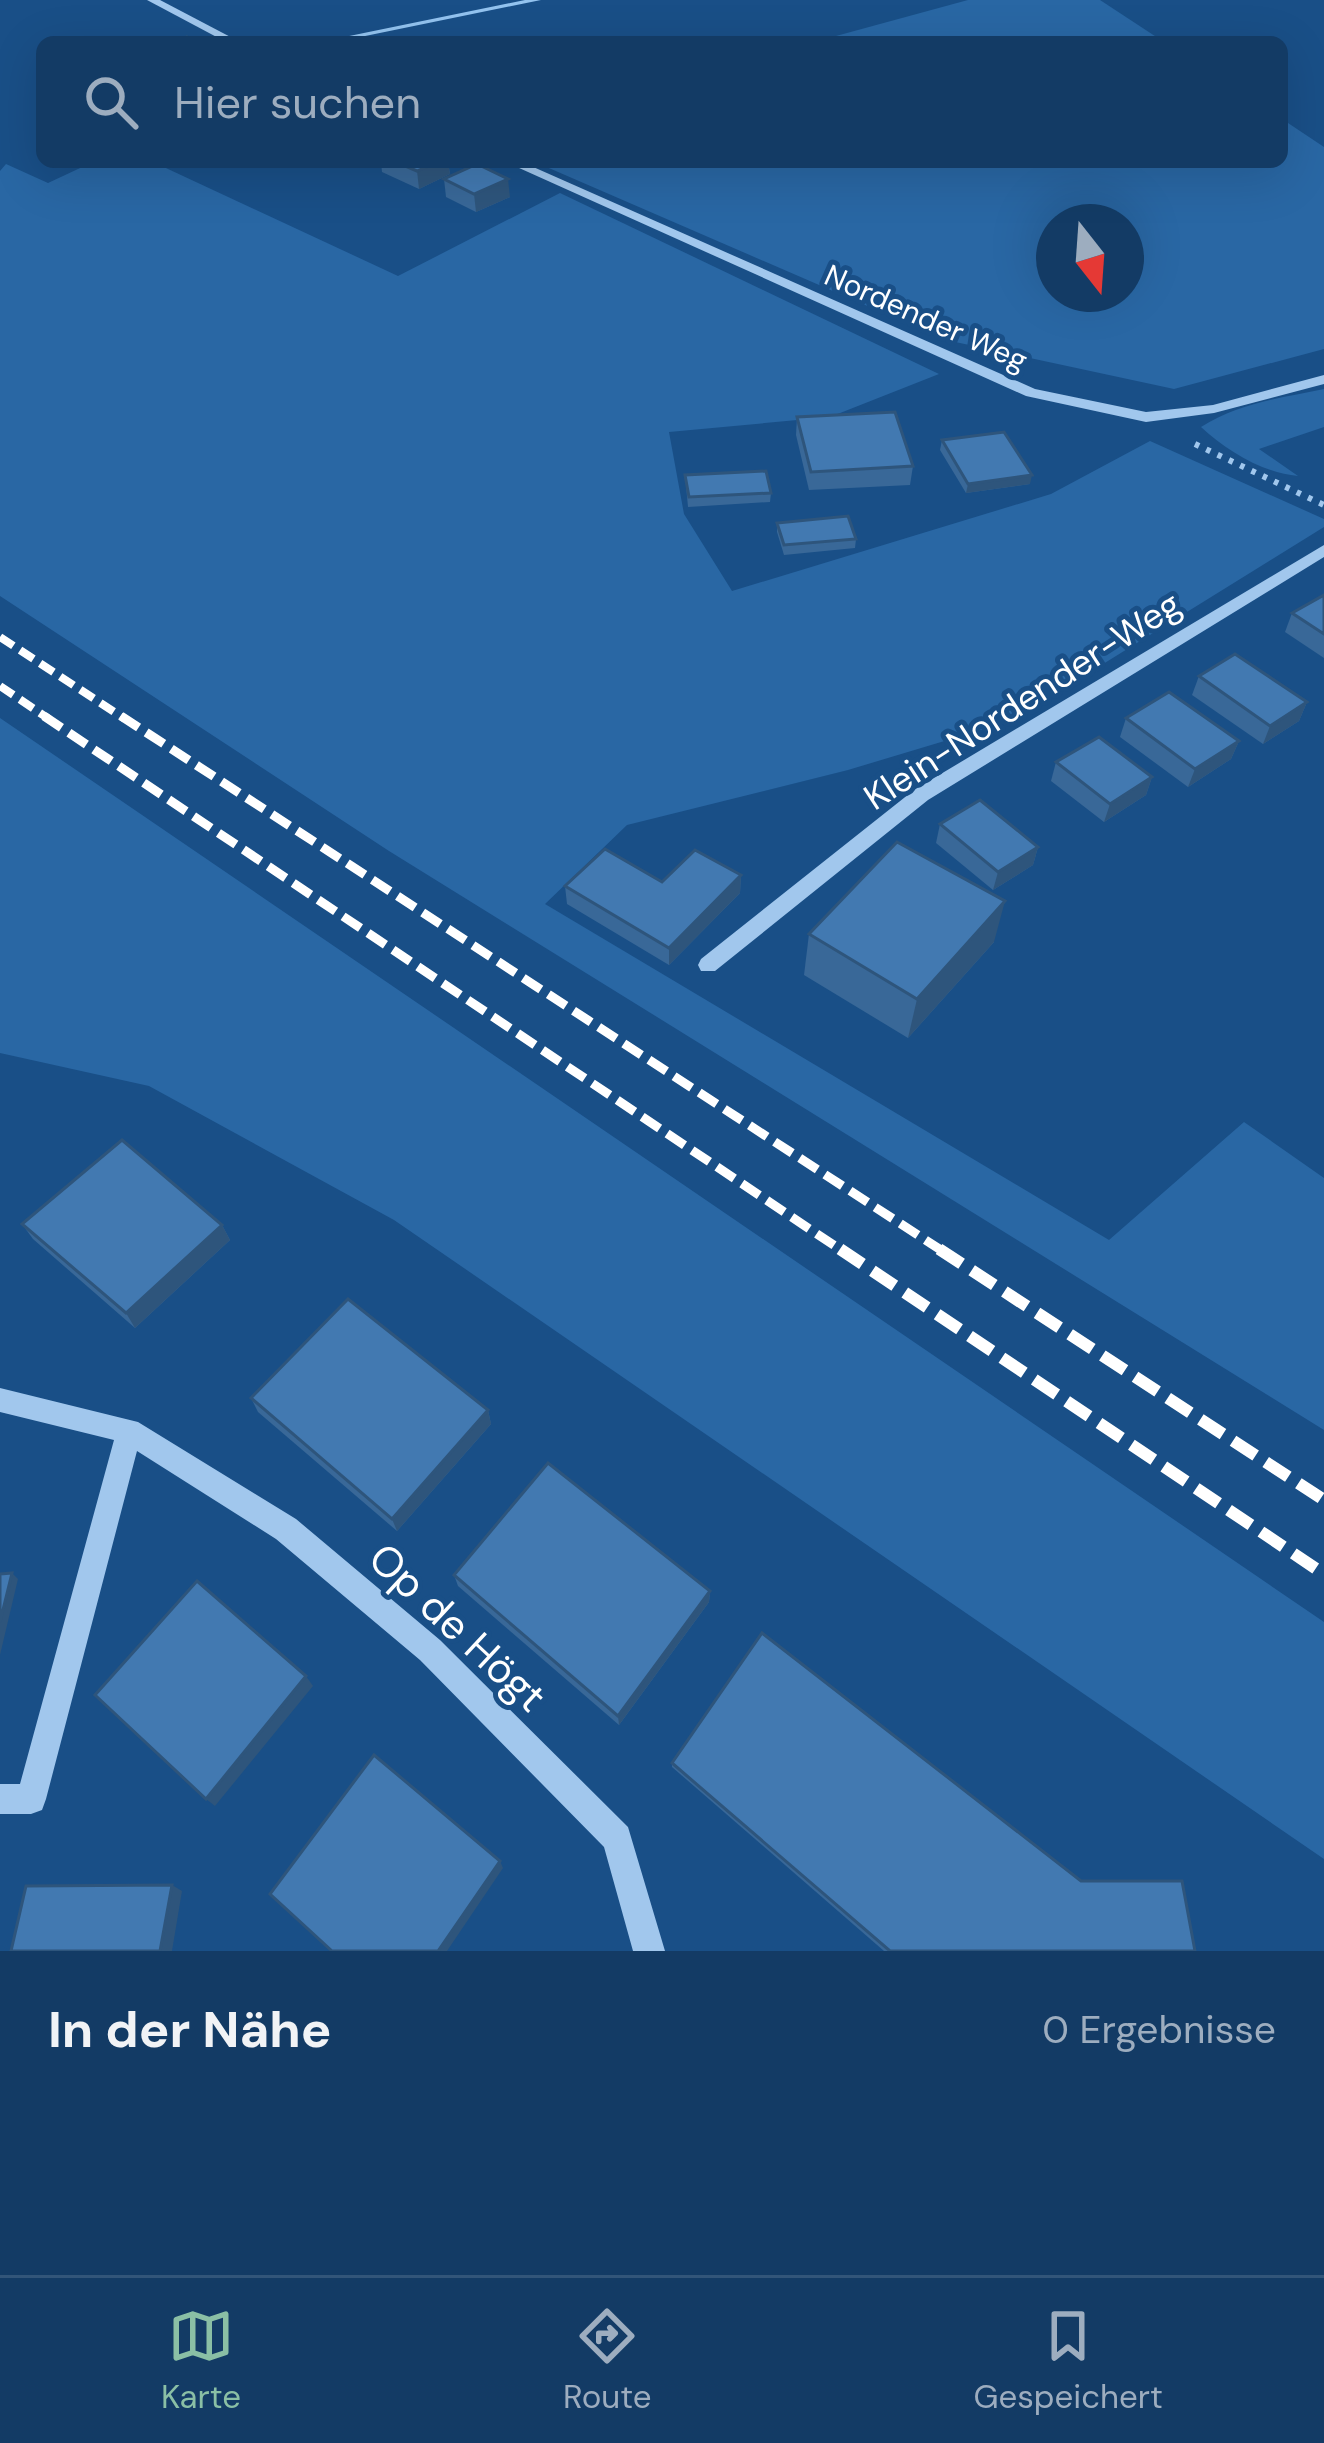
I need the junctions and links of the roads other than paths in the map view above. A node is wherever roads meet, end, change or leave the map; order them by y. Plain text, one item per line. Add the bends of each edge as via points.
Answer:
1 (152, 0) edge
2 (222, 36) edge
3 (525, 168) edge
4 (1324, 379) edge
5 (1324, 550) edge
6 (709, 965) dead end
7 (0, 1400) edge
8 (129, 1431) junction
9 (0, 1799) edge
10 (649, 1951) edge

1 - 2 street
3 - 4 street, Nordender Weg via 1031,393 1146,417 1214,409
5 - 6 street, Klein-Nordender-Weg via 921,795
7 - 8 street, Op de Högt
8 - 9 street via 31,1799
8 - 10 street, Op de Högt via 286,1528 430,1650 617,1838

